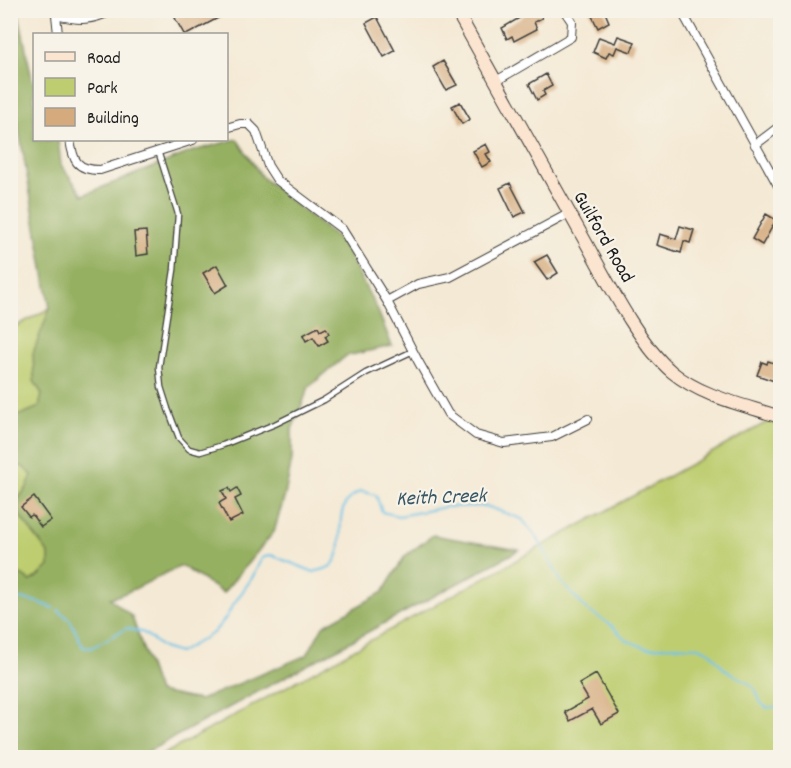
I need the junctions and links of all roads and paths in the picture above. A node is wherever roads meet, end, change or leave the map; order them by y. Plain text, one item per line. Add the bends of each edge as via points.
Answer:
1 (114, 10) edge
2 (456, 10) edge
3 (564, 10) edge
4 (681, 10) edge
5 (55, 13) edge
6 (58, 33) edge
7 (496, 81) junction
8 (780, 126) edge
9 (228, 127) edge
10 (70, 141) edge
11 (190, 141) edge
12 (755, 145) junction
13 (159, 151) junction
14 (780, 189) edge
15 (570, 213) junction
16 (387, 301) junction
17 (413, 351) junction
18 (780, 417) edge
19 (588, 419) dead end

1 - 5 street via 93,20 75,20
2 - 7 street, Guilford Road
3 - 7 street via 572,22 571,37
4 - 12 street
5 - 6 street
7 - 15 street, Guilford Road
8 - 12 street
9 - 16 street via 249,124 256,131 277,180 342,229
10 - 13 street via 73,157 81,167 91,170
11 - 13 street
12 - 14 street
13 - 17 lane via 178,214 159,367 161,387 179,438 189,449 200,452 275,424
15 - 16 street via 450,277 418,284
15 - 18 street, Guilford Road via 654,354 700,390
16 - 17 street
17 - 19 street via 448,414 476,435 504,443 552,437

